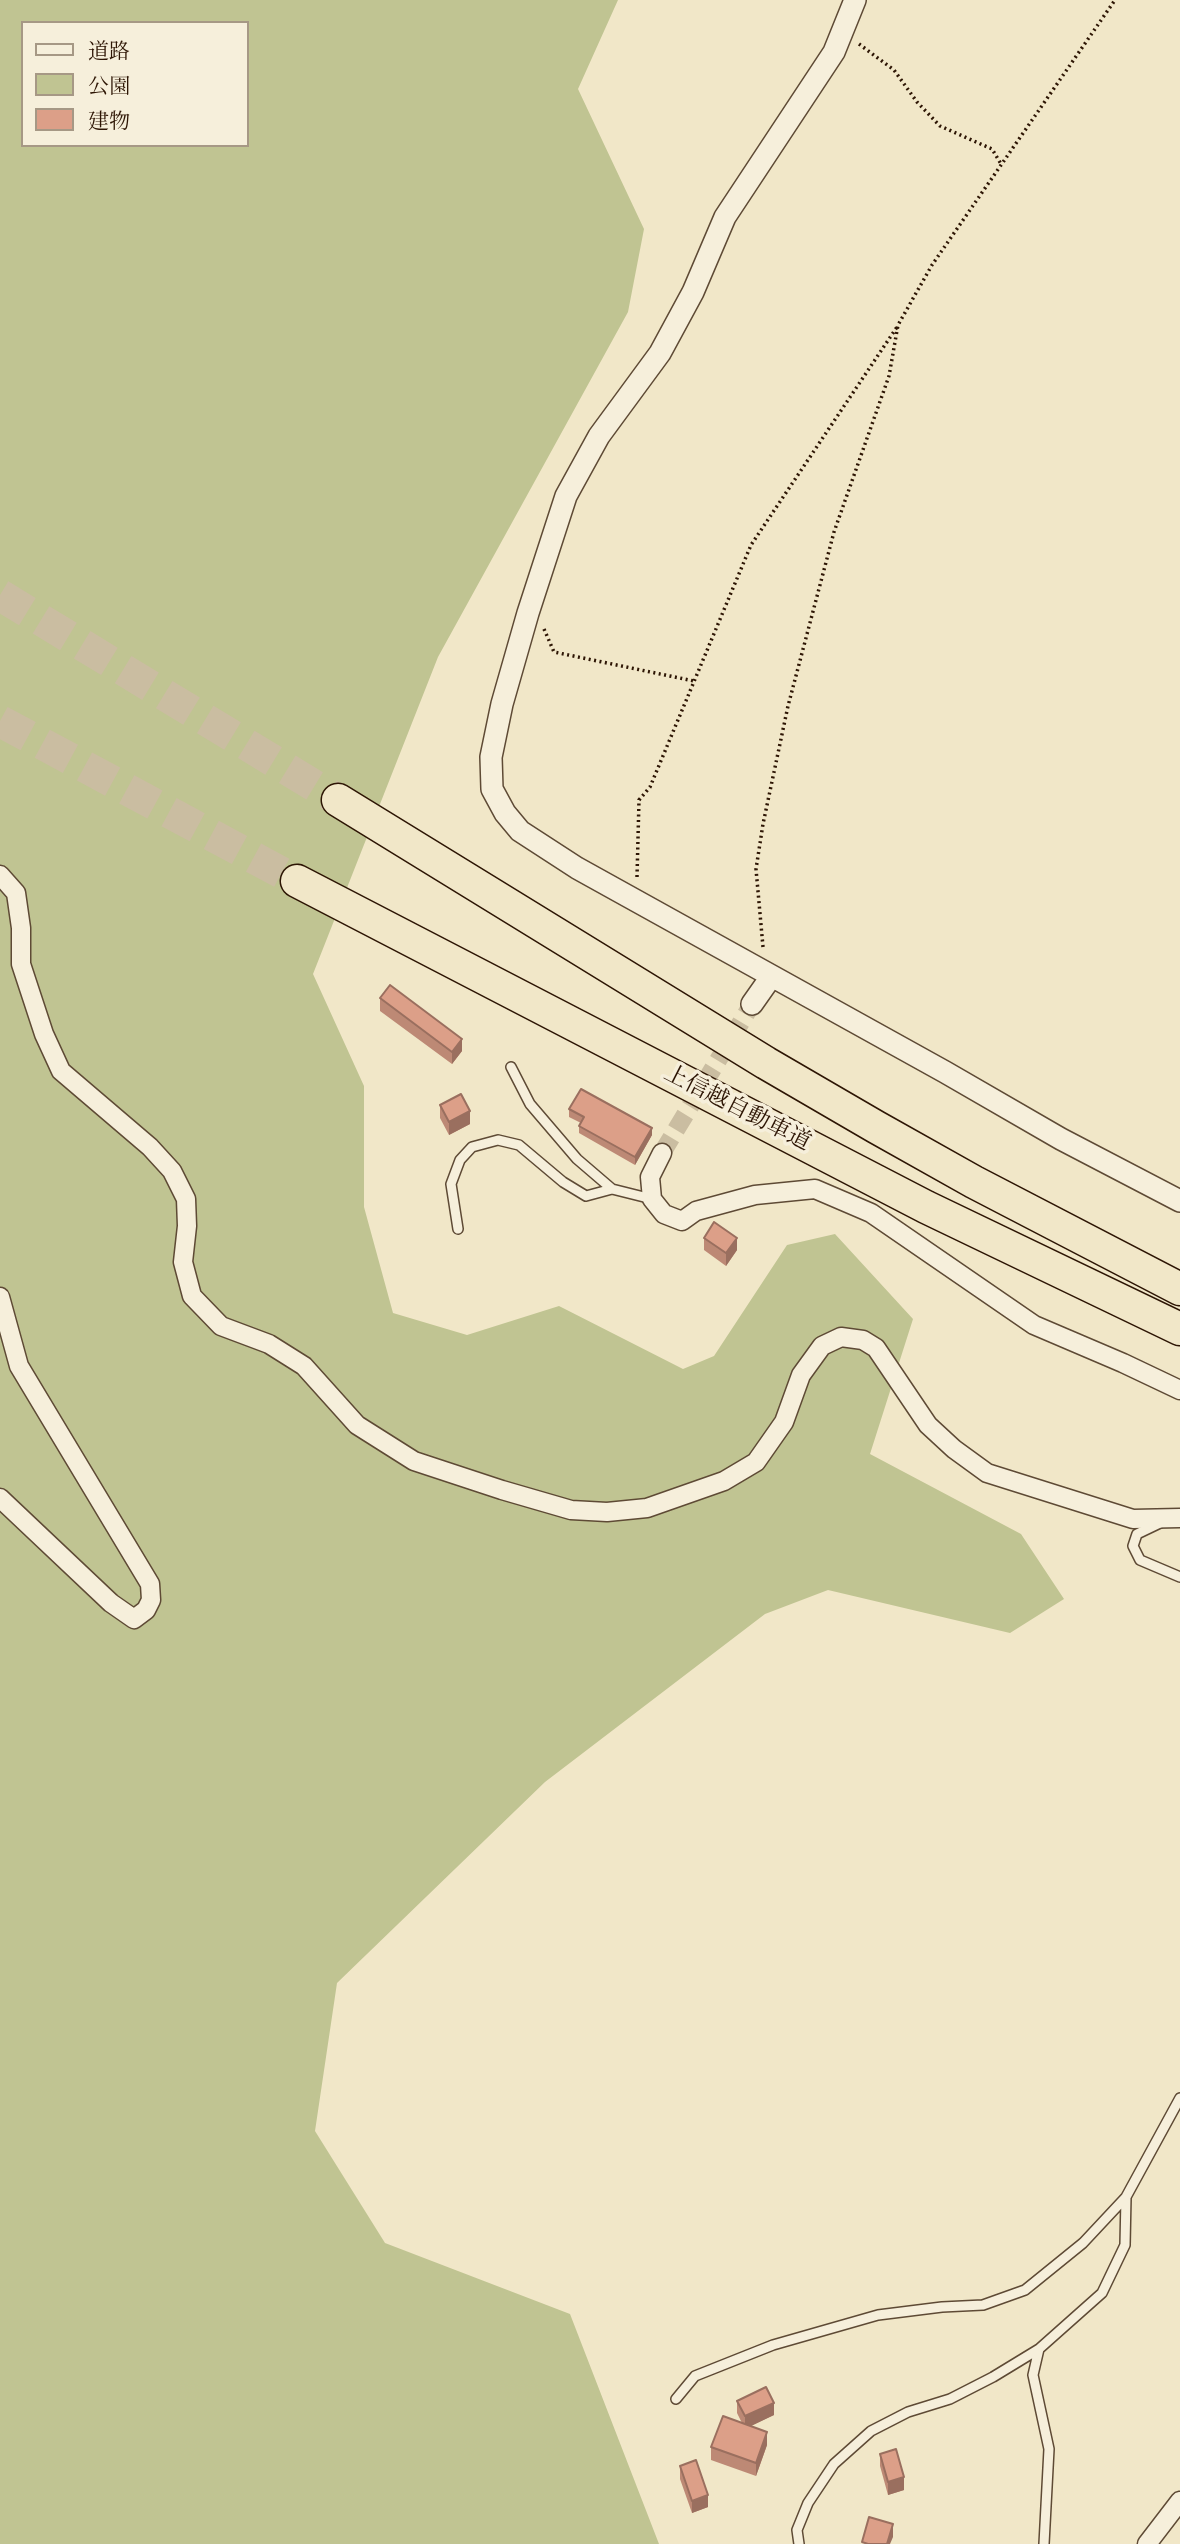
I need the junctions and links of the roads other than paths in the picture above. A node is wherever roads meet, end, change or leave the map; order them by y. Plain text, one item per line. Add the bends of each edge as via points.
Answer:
1 (855, 0) edge
2 (338, 800) tunnel mouth
3 (0, 875) edge
4 (297, 881) tunnel mouth
5 (771, 977) junction
6 (752, 1004) tunnel mouth
7 (511, 1067) dead end
8 (663, 1153) tunnel mouth
9 (612, 1189) junction
10 (652, 1199) junction
11 (1180, 1201) edge
12 (458, 1229) dead end
13 (1180, 1289) edge
14 (0, 1297) edge
15 (1180, 1329) edge
16 (1180, 1390) edge
17 (0, 1498) edge
18 (1175, 1518) edge
19 (1180, 1577) edge
20 (1180, 2098) edge
21 (1126, 2197) junction
22 (1039, 2349) junction
23 (676, 2399) dead end
24 (1180, 2501) edge
25 (799, 2544) edge
26 (1044, 2544) edge
27 (1147, 2544) edge

1 - 5 street via 834,52 725,217 660,353 599,436 566,496 502,704 491,757 492,789 520,831
2 - 13 highway via 832,1101 985,1188
3 - 18 street via 16,893 21,964 61,1071 150,1147 172,1171 186,1199 183,1262 192,1296 221,1326 269,1344 304,1366 357,1425 414,1461 571,1510 647,1507 724,1481 756,1462 785,1422 802,1375 822,1346 841,1337 863,1340 876,1348 928,1425 987,1473 1133,1518
4 - 15 highway, 上信越自動車道 via 926,1207
5 - 6 street
5 - 11 street
7 - 9 lane via 530,1104 577,1160
8 - 10 street via 650,1177
9 - 10 lane
9 - 12 lane via 586,1196 519,1145 498,1140 472,1147 460,1160 451,1184
10 - 16 street via 664,1214 682,1222 696,1211 755,1195 816,1189 872,1213 1034,1325
14 - 17 street via 19,1366 150,1584 146,1610 134,1619 111,1603
18 - 19 lane via 1137,1534 1133,1546 1140,1560
20 - 21 lane
21 - 22 lane via 1125,2245 1102,2293
21 - 23 lane via 1083,2243 1025,2290 983,2305 878,2315 773,2345 695,2376
22 - 25 lane via 950,2399 908,2412 871,2431 834,2464 808,2503 797,2530
22 - 26 lane via 1033,2375 1049,2449
24 - 27 street

